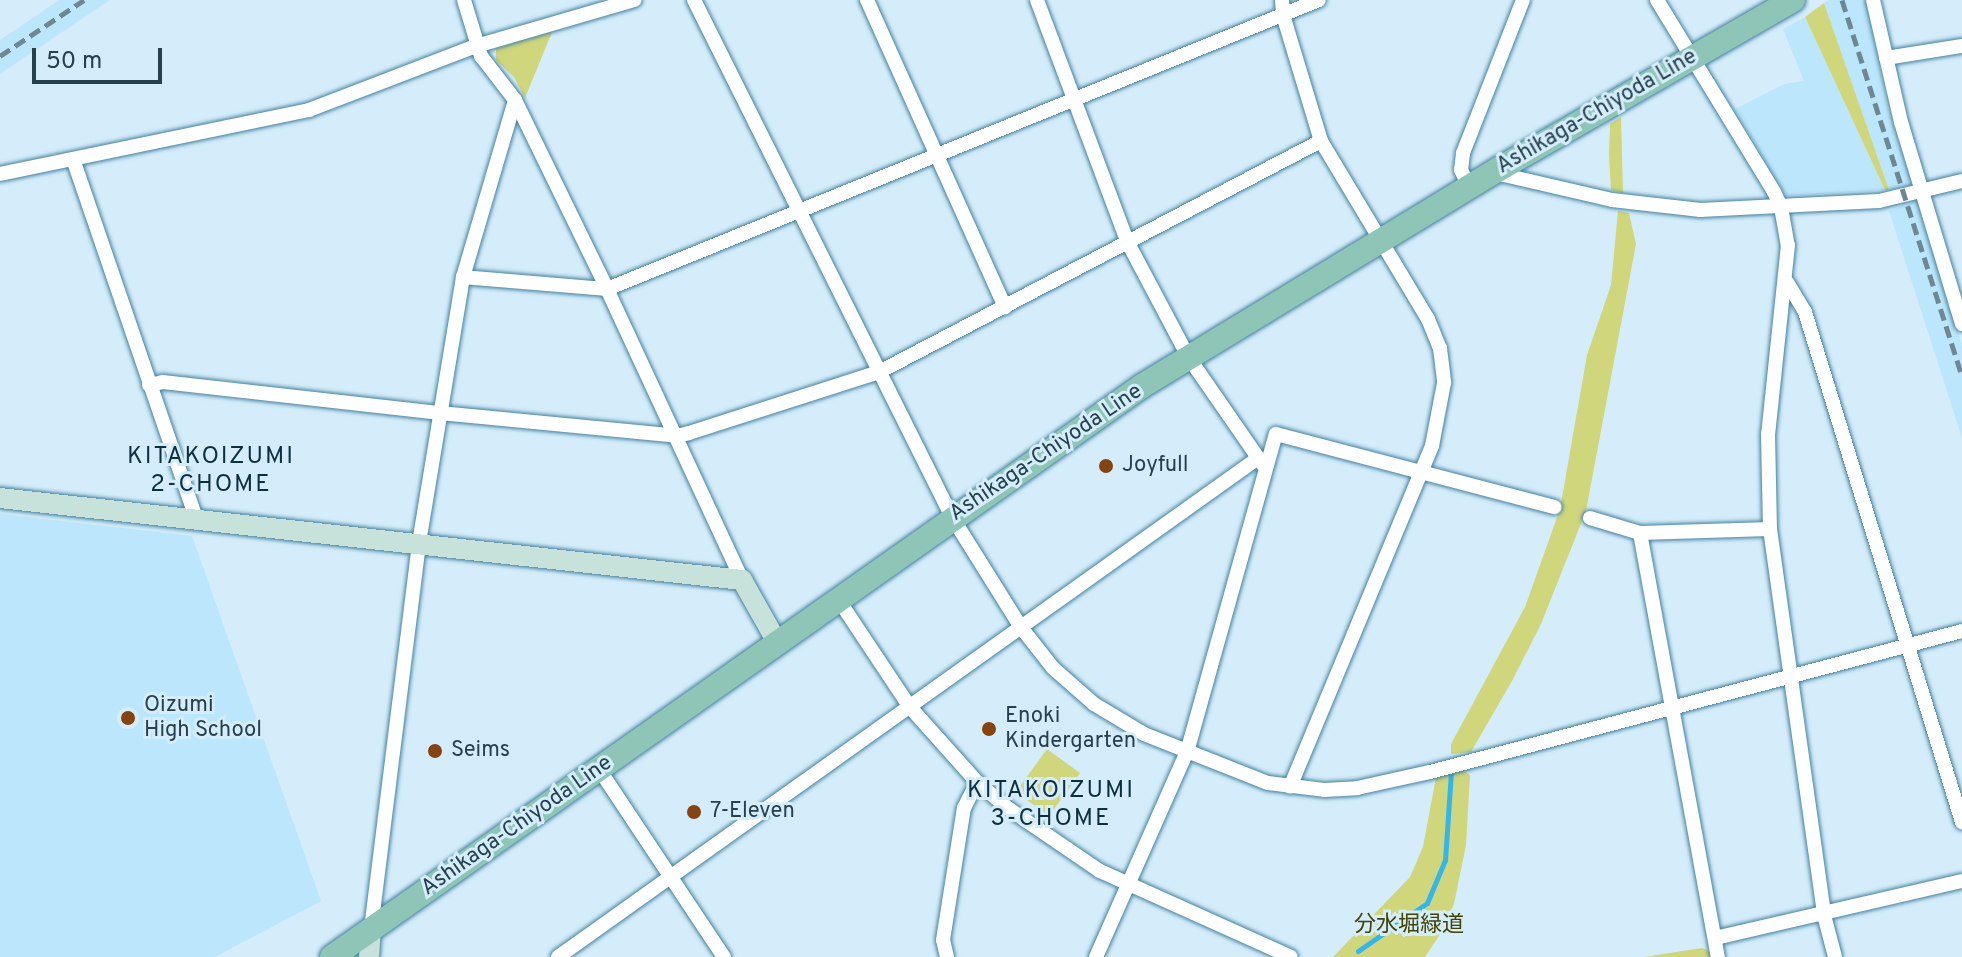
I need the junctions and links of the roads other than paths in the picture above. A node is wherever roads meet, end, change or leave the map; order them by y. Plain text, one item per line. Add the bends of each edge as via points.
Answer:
1 (464, 0) edge
2 (634, 0) edge
3 (694, 0) edge
4 (867, 0) edge
5 (1037, 0) edge
6 (1319, 0) edge
7 (1523, 0) edge
8 (1657, 0) edge
9 (1793, 0) edge
10 (1873, 0) edge
11 (1282, 7) edge
12 (476, 46) junction
13 (1962, 46) edge
14 (1691, 57) junction
15 (1886, 58) junction
16 (1076, 98) junction
17 (515, 100) junction
18 (1321, 141) junction
19 (935, 156) junction
20 (73, 159) junction
21 (1499, 169) junction
22 (0, 174) edge
23 (1962, 181) edge
24 (1469, 187) junction
25 (1922, 191) junction
26 (1781, 207) junction
27 (801, 211) junction
28 (1382, 242) junction
29 (1128, 243) junction
30 (463, 277) junction
31 (1787, 282) junction
32 (607, 289) junction
33 (1005, 307) junction
34 (1962, 324) edge
35 (1189, 358) junction
36 (879, 372) junction
37 (149, 385) junction
38 (440, 413) junction
39 (677, 436) junction
40 (1262, 463) junction
41 (1420, 473) junction
42 (0, 498) edge
43 (1555, 507) dead end
44 (952, 517) junction
45 (1590, 518) dead end
46 (197, 521) junction
47 (1770, 529) junction
48 (1640, 533) junction
49 (419, 543) junction
50 (742, 580) junction
51 (838, 599) junction
52 (1020, 626) junction
53 (1962, 631) edge
54 (777, 642) junction
55 (1909, 643) junction
56 (1790, 674) junction
57 (1671, 705) junction
58 (909, 706) junction
59 (1187, 752) junction
60 (599, 769) junction
61 (977, 782) junction
62 (1290, 787) junction
63 (1962, 822) edge
64 (670, 876) junction
65 (1962, 881) edge
66 (1129, 884) junction
67 (1824, 915) junction
68 (371, 929) junction
69 (1715, 938) junction
70 (332, 957) edge
71 (369, 957) edge
72 (558, 957) edge
73 (724, 957) edge
74 (947, 957) edge
75 (1096, 957) edge
76 (1291, 957) edge
77 (1718, 957) edge
78 (1835, 957) edge

1 - 12 street
2 - 12 street
3 - 27 street
4 - 19 street
5 - 16 street
6 - 11 street
7 - 24 street via 1463,153 1461,170
8 - 14 street
9 - 14 main road, Ashikaga-Chiyoda Line
10 - 15 street
11 - 16 street
11 - 18 street
12 - 17 street
12 - 20 street via 309,110
13 - 15 street
14 - 21 main road, Ashikaga-Chiyoda Line
14 - 26 street
15 - 25 street
16 - 19 street
16 - 29 street
17 - 30 street
17 - 32 street
18 - 28 street
18 - 29 street
19 - 27 street
19 - 33 street
20 - 22 street
20 - 37 street
21 - 24 main road, Ashikaga-Chiyoda Line
21 - 26 street via 1524,181 1634,204 1700,210
23 - 25 street
24 - 28 main road, Ashikaga-Chiyoda Line
25 - 26 street via 1879,201
25 - 34 street
26 - 31 street
27 - 32 street
27 - 36 street
28 - 35 main road, Ashikaga-Chiyoda Line
28 - 41 street via 1440,348 1441,410
29 - 33 street
29 - 35 street
30 - 32 street
30 - 38 street
31 - 47 street via 1768,434
31 - 55 street via 1805,312
32 - 39 street
33 - 36 street
35 - 40 street
35 - 44 main road, Ashikaga-Chiyoda Line
36 - 39 street
36 - 44 street
37 - 38 street via 163,382
37 - 46 street
38 - 39 street
38 - 49 street
39 - 50 street
40 - 41 street via 1276,434
40 - 52 street
40 - 59 street
41 - 43 street
41 - 62 street
42 - 46 street
44 - 51 main road, Ashikaga-Chiyoda Line
44 - 52 street
45 - 48 street
46 - 49 street
47 - 48 street
47 - 56 street
48 - 57 street
49 - 50 street
49 - 68 street
50 - 54 street
51 - 54 main road, Ashikaga-Chiyoda Line
51 - 58 street
52 - 58 street
52 - 59 street via 1071,687 1119,721
53 - 55 street
54 - 60 main road, Ashikaga-Chiyoda Line
55 - 56 street
55 - 63 street
56 - 57 street
56 - 67 street
57 - 62 street via 1387,782 1324,790
57 - 69 street
58 - 61 street
58 - 64 street
59 - 62 street
59 - 66 street
60 - 64 street
60 - 68 main road, Ashikaga-Chiyoda Line
61 - 66 street via 1065,849
61 - 74 street via 964,808 943,940
64 - 72 street
64 - 73 street
65 - 67 street
66 - 75 street
66 - 76 street
67 - 69 street
67 - 78 street
68 - 70 main road, Ashikaga-Chiyoda Line
68 - 71 street
69 - 77 street

